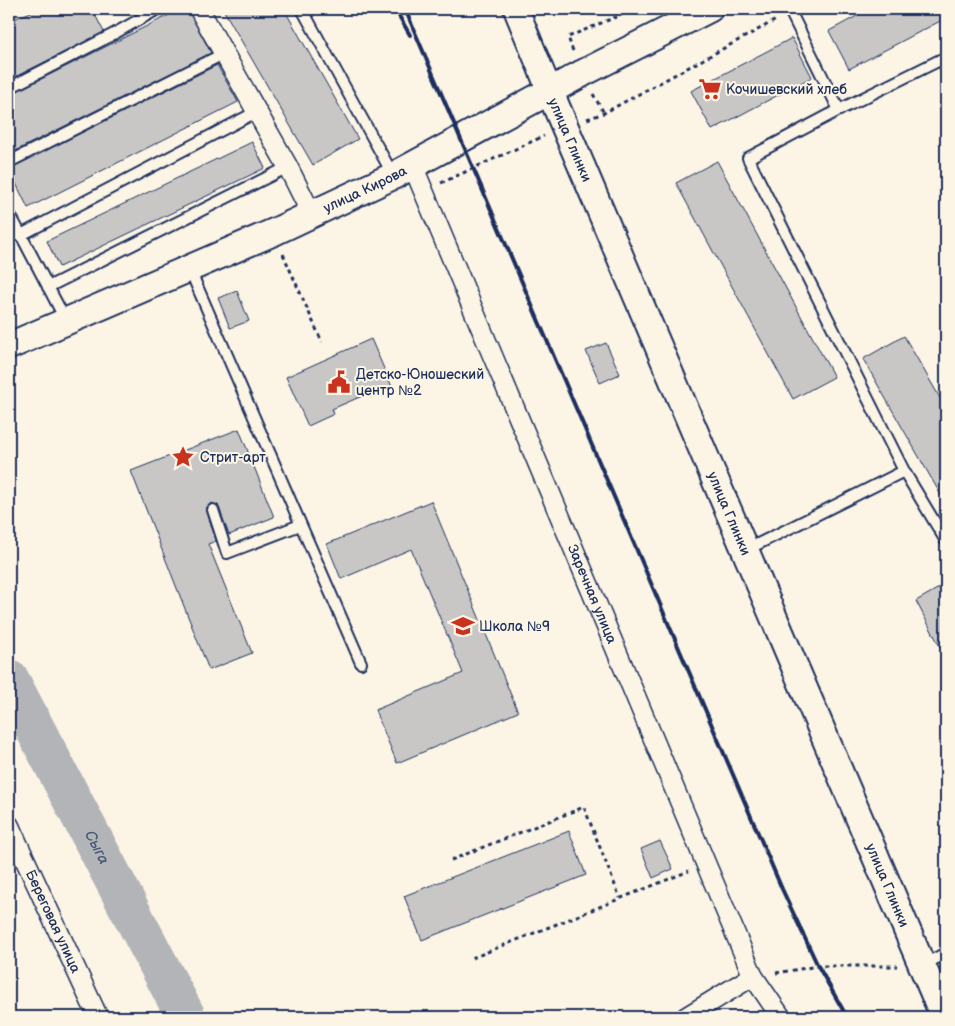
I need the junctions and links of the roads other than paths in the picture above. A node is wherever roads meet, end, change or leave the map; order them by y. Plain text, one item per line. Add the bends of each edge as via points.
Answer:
1 (158, 9) edge
2 (199, 9) edge
3 (302, 9) edge
4 (516, 9) edge
5 (709, 9) edge
6 (790, 10) edge
7 (224, 53) junction
8 (946, 67) edge
9 (9, 88) edge
10 (550, 92) junction
11 (839, 110) junction
12 (258, 111) junction
13 (9, 162) edge
14 (288, 167) junction
15 (403, 171) junction
16 (9, 213) edge
17 (312, 215) junction
18 (9, 234) edge
19 (21, 235) junction
20 (189, 269) junction
21 (48, 287) junction
22 (67, 322) junction
23 (9, 346) edge
24 (904, 471) junction
25 (213, 510) dead end
26 (300, 525) junction
27 (946, 541) edge
28 (745, 550) junction
29 (360, 663) dead end
30 (9, 825) edge
31 (946, 953) edge
32 (921, 966) junction
33 (753, 976) junction
34 (98, 1017) edge
35 (686, 1017) edge
36 (781, 1017) edge
37 (944, 1017) edge

1 - 9 lane
2 - 7 street
3 - 15 lane
4 - 10 street, улица Глинки
5 - 10 main road, улица Кирова
6 - 11 lane
7 - 12 street
7 - 13 lane
8 - 11 lane via 942,58
10 - 15 main road, улица Кирова
10 - 28 main road, улица Глинки
11 - 24 lane via 748,158
12 - 14 street
12 - 19 lane
14 - 17 street
14 - 21 lane
15 - 17 main road, улица Кирова
15 - 33 street, Заречная улица
16 - 19 lane
17 - 20 main road, улица Кирова
18 - 19 lane
19 - 21 lane
20 - 22 main road, улица Кирова
20 - 26 lane
21 - 22 lane
22 - 23 main road, улица Кирова
24 - 27 lane
24 - 28 lane
25 - 26 lane via 227,553
26 - 29 lane
28 - 32 main road, улица Глинки
30 - 34 street, Береговая улица
31 - 32 lane
32 - 37 main road, улица Глинки
33 - 35 street
33 - 36 street, Заречная улица

